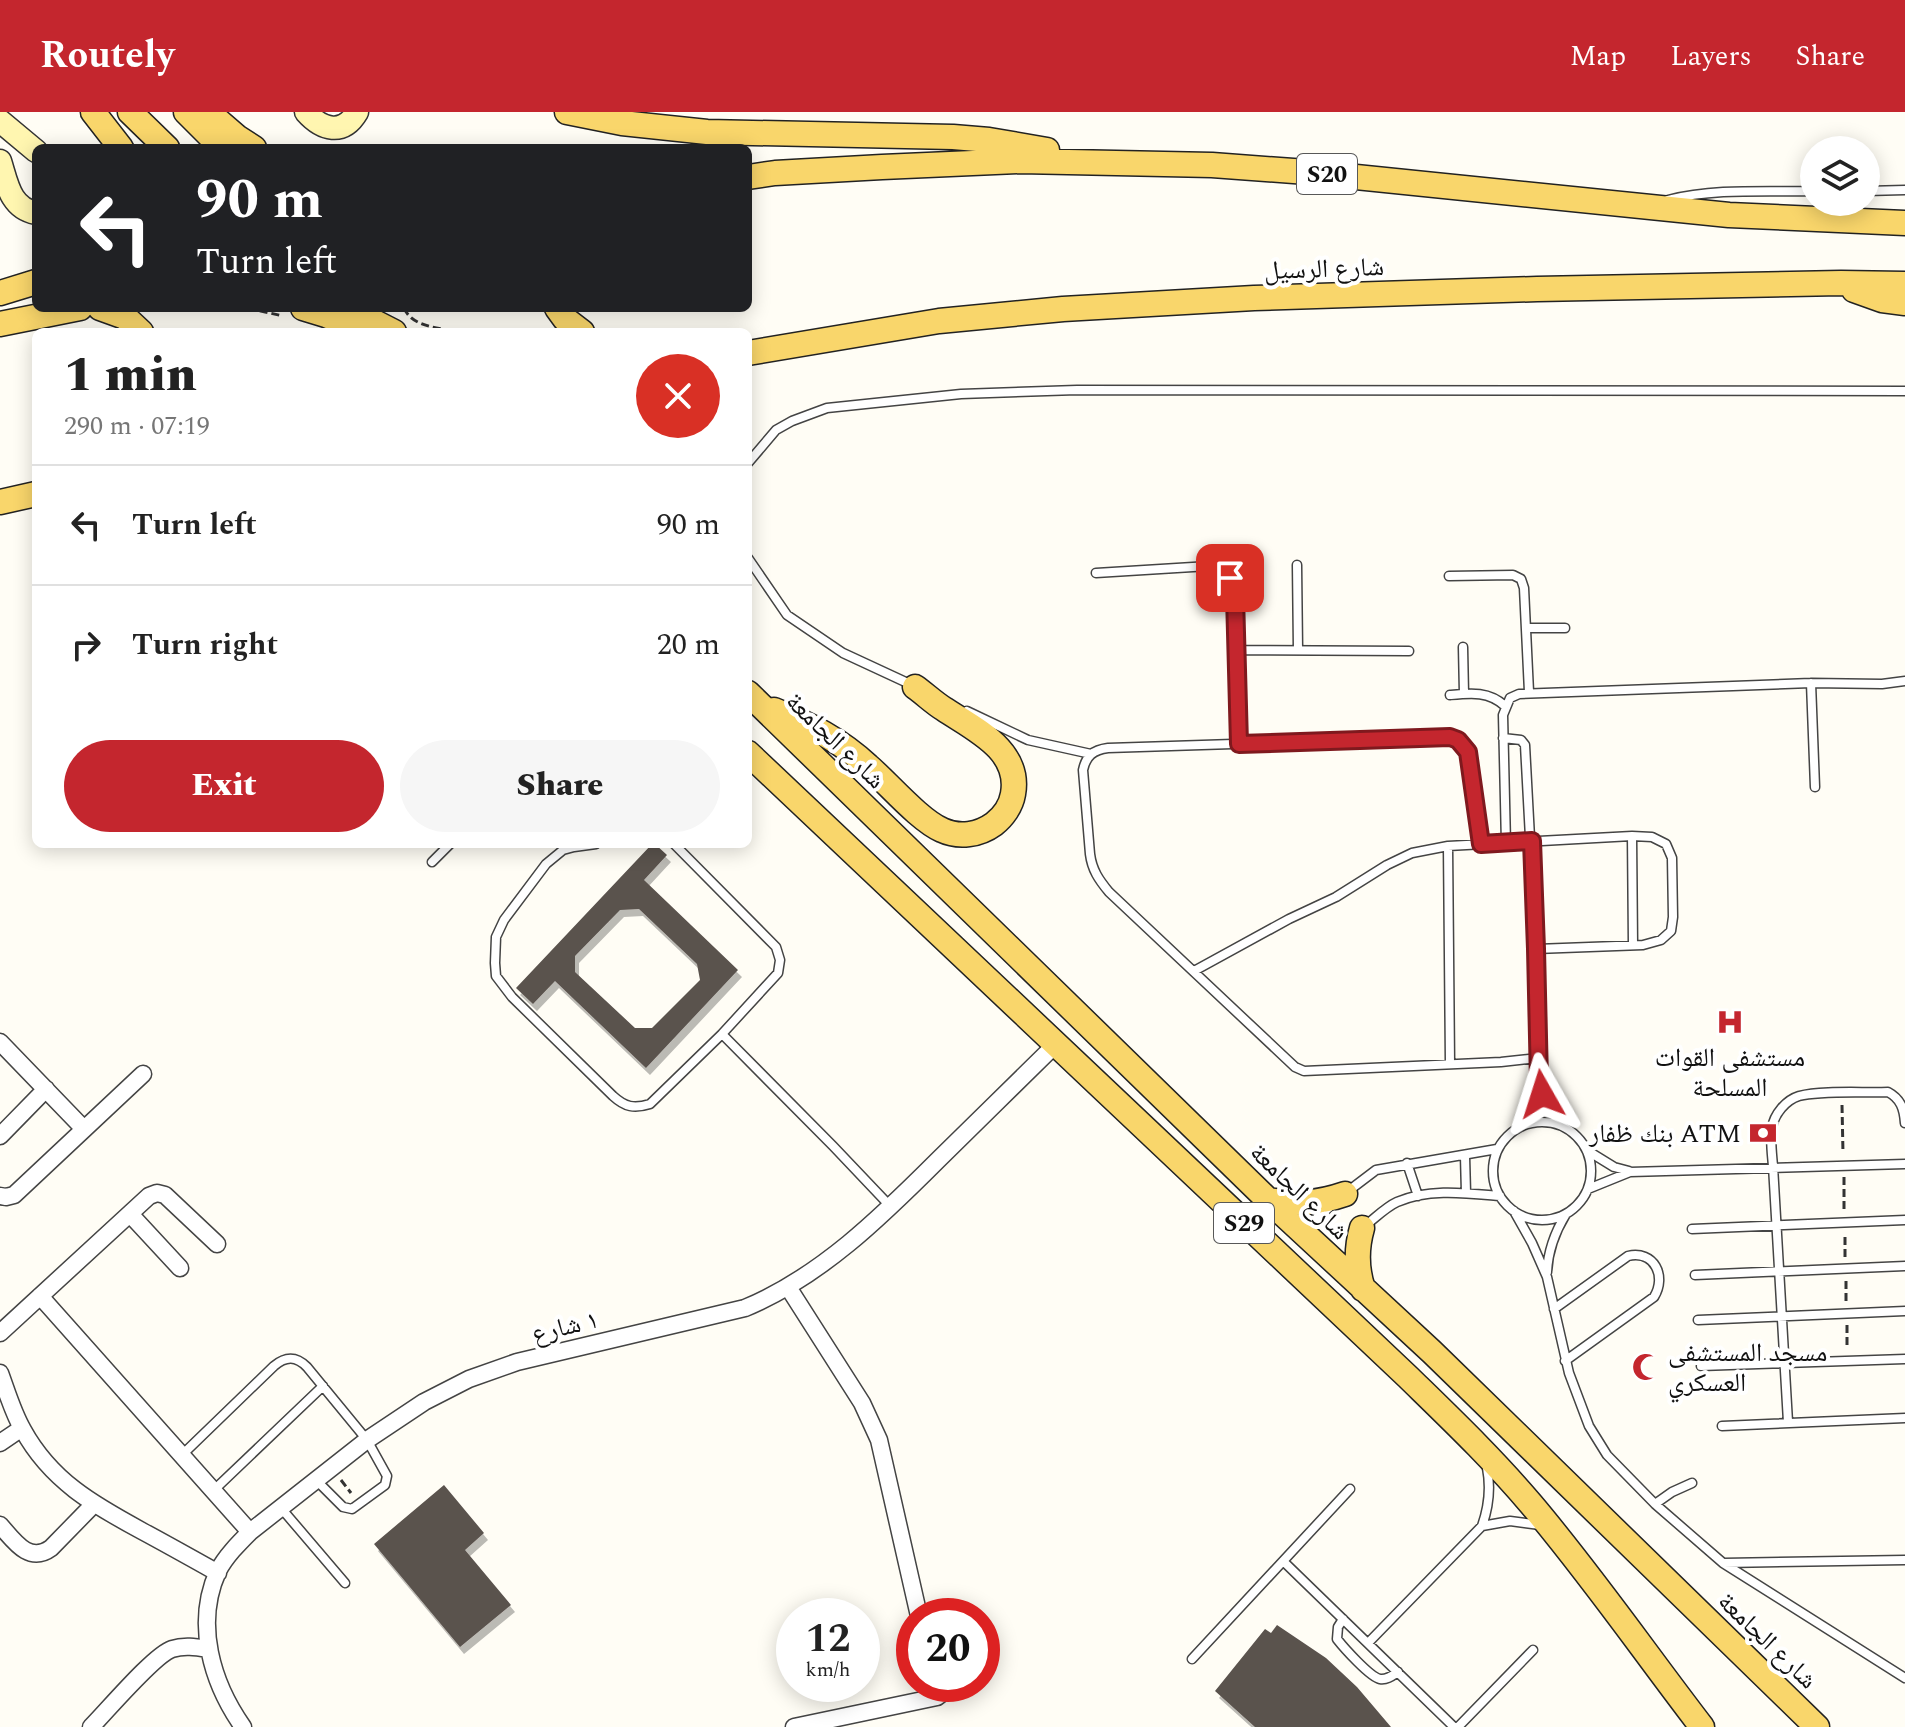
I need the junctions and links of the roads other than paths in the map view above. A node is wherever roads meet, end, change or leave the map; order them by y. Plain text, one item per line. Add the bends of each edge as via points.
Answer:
1 (93, 112) edge
2 (130, 112) edge
3 (186, 112) edge
4 (208, 112) edge
5 (306, 112) edge
6 (357, 112) edge
7 (567, 112) edge
8 (0, 121) edge
9 (118, 144) edge
10 (163, 144) edge
11 (218, 144) edge
12 (248, 144) edge
13 (32, 148) edge
14 (0, 161) edge
15 (1116, 162) junction
16 (752, 177) edge
17 (1905, 190) edge
18 (1800, 191) edge
19 (1880, 191) edge
20 (1624, 204) junction
21 (32, 212) edge
22 (1905, 223) edge
23 (32, 283) edge
24 (1841, 283) junction
25 (1905, 284) edge
26 (0, 293) edge
27 (32, 302) edge
28 (1905, 303) edge
29 (0, 309) edge
30 (60, 312) edge
31 (111, 312) edge
32 (560, 312) edge
33 (347, 318) edge
34 (0, 324) edge
35 (137, 328) edge
36 (382, 328) edge
37 (577, 328) edge
38 (801, 343) junction
39 (752, 352) edge
40 (752, 362) edge
41 (1905, 391) edge
42 (752, 458) edge
43 (752, 564) edge
44 (1297, 565) dead end
45 (1096, 573) dead end
46 (1449, 576) dead end
47 (1526, 628) junction
48 (1565, 628) dead end
49 (1463, 647) dead end
50 (1236, 650) junction
51 (1298, 650) junction
52 (1409, 651) dead end
53 (1905, 681) edge
54 (1811, 683) junction
55 (915, 687) junction
56 (1529, 692) junction
57 (1464, 694) junction
58 (1450, 695) dead end
59 (754, 699) edge
60 (1505, 706) junction
61 (1503, 738) junction
62 (1239, 744) junction
63 (1091, 754) junction
64 (752, 757) edge
65 (1815, 787) dead end
66 (1632, 836) junction
67 (1532, 841) junction
68 (1481, 844) junction
69 (1506, 844) junction
70 (1448, 846) junction
71 (446, 848) edge
72 (572, 848) edge
73 (678, 848) edge
74 (432, 862) dead end
75 (1633, 945) junction
76 (1536, 949) junction
77 (1194, 971) junction
78 (722, 1034) junction
79 (0, 1042) edge
80 (1055, 1045) junction
81 (1538, 1058) junction
82 (1450, 1064) junction
83 (143, 1074) dead end
84 (1539, 1081) junction
85 (46, 1089) junction
86 (1905, 1123) edge
87 (1525, 1124) junction
88 (1563, 1126) junction
89 (84, 1129) junction
90 (0, 1136) edge
91 (1497, 1149) junction
92 (1587, 1150) junction
93 (1465, 1156) junction
94 (1407, 1163) junction
95 (1905, 1164) edge
96 (1773, 1166) junction
97 (1630, 1172) junction
98 (1588, 1189) junction
99 (1466, 1193) junction
100 (1345, 1194) junction
101 (0, 1196) edge
102 (1418, 1196) junction
103 (1500, 1196) junction
104 (1268, 1200) junction
105 (891, 1207) junction
106 (1514, 1211) junction
107 (130, 1214) junction
108 (1566, 1214) junction
109 (1905, 1220) edge
110 (1776, 1225) junction
111 (1692, 1229) dead end
112 (1301, 1232) junction
113 (1357, 1233) joint
114 (217, 1244) dead end
115 (1905, 1266) edge
116 (180, 1268) dead end
117 (1779, 1272) junction
118 (1695, 1275) dead end
119 (1547, 1277) junction
120 (788, 1287) junction
121 (1363, 1289) junction
122 (40, 1296) junction
123 (1554, 1309) junction
124 (1905, 1311) edge
125 (1782, 1318) junction
126 (1698, 1320) dead end
127 (0, 1333) edge
128 (1905, 1359) edge
129 (1565, 1361) junction
130 (1784, 1364) junction
131 (1701, 1366) dead end
132 (0, 1373) edge
133 (323, 1386) junction
134 (1905, 1418) edge
135 (1788, 1422) junction
136 (1722, 1426) dead end
137 (22, 1428) junction
138 (367, 1440) junction
139 (0, 1443) edge
140 (1482, 1450) junction
141 (183, 1454) junction
142 (316, 1480) junction
143 (1692, 1483) dead end
144 (1350, 1489) dead end
145 (214, 1490) junction
146 (1655, 1504) junction
147 (93, 1505) junction
148 (281, 1508) junction
149 (0, 1525) edge
150 (1482, 1526) junction
151 (1551, 1529) junction
152 (250, 1532) junction
153 (1905, 1560) edge
154 (1283, 1561) junction
155 (1723, 1563) junction
156 (218, 1573) junction
157 (345, 1583) dead end
158 (915, 1598) edge
159 (1343, 1619) junction
160 (1368, 1643) junction
161 (209, 1649) junction
162 (1533, 1650) dead end
163 (1192, 1659) dead end
164 (1398, 1672) junction
165 (1905, 1678) edge
166 (913, 1702) edge
167 (91, 1727) edge
168 (243, 1727) edge
169 (794, 1727) edge
170 (1456, 1727) edge
171 (1702, 1727) edge
172 (1817, 1727) edge

1 - 9 main road
2 - 10 main road
3 - 11 main road
4 - 12 main road
5 - 6 main road via 329,128 348,123
7 - 15 main road via 707,132 965,138
8 - 13 main road
14 - 21 main road via 15,201
15 - 16 main road, S20 via 989,162
15 - 20 main road, S20 via 1307,172
17 - 19 lane
18 - 20 lane via 1711,192
20 - 22 main road, S20
23 - 26 main road
24 - 25 main road, شارع الرسيل
24 - 28 main road via 1868,296
24 - 38 main road, شارع الرسيل via 1254,298 1078,308 939,321
27 - 29 main road
30 - 34 main road
31 - 35 main road
32 - 37 main road
33 - 36 main road
38 - 39 main road, شارع الرسيل
38 - 40 main road
41 - 42 lane via 961,394 845,404 809,413 776,430
43 - 55 lane via 787,615 843,653
44 - 51 lane
45 - 50 lane via 1209,566 1221,570 1234,590
46 - 47 lane via 1518,576
47 - 48 lane
47 - 56 lane
49 - 57 lane
50 - 51 lane
50 - 62 lane
51 - 52 lane
53 - 54 lane
54 - 56 lane
54 - 65 lane
55 - 59 main road via 985,737 1008,761 1010,803 998,821 980,832 959,835 939,829 842,744
55 - 63 lane via 1028,740
56 - 60 lane via 1510,698
57 - 58 lane
57 - 60 lane via 1482,693
59 - 104 main road, شارع الجامعة / S29
60 - 61 lane
61 - 67 lane via 1525,745
61 - 69 lane
62 - 63 lane via 1108,748
62 - 68 lane via 1458,740 1470,760
63 - 77 lane via 1083,770 1091,866 1109,892
64 - 80 main road, S29
66 - 67 lane
66 - 75 lane
66 - 75 lane via 1666,844 1672,858 1673,917 1671,931 1661,940
67 - 69 lane
67 - 76 lane
68 - 69 lane
68 - 70 lane
70 - 77 lane via 1401,857
70 - 82 lane
71 - 74 lane
72 - 78 lane via 546,864 504,920 496,937 495,963 502,986 623,1105 650,1104
73 - 78 lane via 776,947 780,960 778,973
75 - 76 lane
76 - 81 lane
77 - 82 lane via 1304,1071
78 - 105 lane
79 - 85 street
80 - 105 street, ١ شارع
80 - 140 main road, S29
81 - 82 lane
81 - 84 lane
83 - 89 street
84 - 87 lane via 1538,1097
84 - 88 lane via 1547,1106
85 - 89 street
85 - 90 street
86 - 96 lane via 1901,1103 1888,1092 1796,1097 1776,1114
87 - 88 lane
87 - 91 lane via 1510,1132
88 - 92 lane
89 - 101 street via 14,1195
91 - 93 lane
91 - 103 lane via 1493,1178
92 - 97 lane
92 - 98 lane
93 - 94 lane
93 - 99 lane
94 - 100 lane via 1376,1170
94 - 102 lane
95 - 96 lane
96 - 97 lane
96 - 110 lane
97 - 98 lane
98 - 108 lane
99 - 102 lane
99 - 103 lane
100 - 104 main road via 1315,1202
100 - 112 lane
102 - 113 lane via 1394,1203
103 - 106 lane
104 - 112 main road, شارع الجامعة / S29
105 - 120 street, ١ شارع
106 - 108 lane via 1544,1220
106 - 119 lane
107 - 114 street via 149,1196 165,1195
107 - 116 street
107 - 122 street
108 - 119 lane via 1550,1250
109 - 110 lane
110 - 111 lane
110 - 117 lane
112 - 121 main road, شارع الجامعة / S29 via 1335,1253
113 - 121 main road
115 - 117 lane
117 - 118 lane
117 - 125 lane
119 - 123 lane
120 - 138 street, ١ شارع via 745,1308 493,1370 424,1402
120 - 158 street via 876,1431
121 - 172 main road, شارع الجامعة / S29
122 - 127 street
122 - 141 street
123 - 129 lane
123 - 129 lane via 1628,1256 1647,1258 1659,1275 1654,1297
124 - 125 lane
125 - 126 lane
125 - 130 lane
128 - 130 lane
129 - 146 lane via 1597,1440
130 - 131 lane
130 - 135 lane
132 - 137 street
133 - 138 lane
133 - 141 lane via 301,1361 281,1360
133 - 145 lane
134 - 135 lane
135 - 136 lane
137 - 139 street
137 - 147 street via 53,1471
138 - 142 street, ١ شارع
138 - 142 lane via 387,1476 385,1485 360,1505 343,1507
140 - 150 lane via 1490,1488
140 - 151 main road, S29
141 - 145 street
142 - 148 street, ١ شارع
143 - 146 lane
144 - 154 lane
145 - 152 street
146 - 155 lane
147 - 149 street via 51,1548 37,1555 22,1549
147 - 156 street
148 - 152 street, ١ شارع
148 - 157 lane
150 - 151 lane via 1510,1521
150 - 160 lane
151 - 171 main road, S29
152 - 156 street, ١ شارع
153 - 155 lane
154 - 159 lane
154 - 163 lane
155 - 165 lane
156 - 161 street, ١ شارع via 207,1623
159 - 160 lane
159 - 164 lane via 1337,1639 1352,1654 1378,1678
160 - 164 lane
161 - 167 street via 169,1650
161 - 168 street, ١ شارع via 216,1678
162 - 170 lane
164 - 170 lane
166 - 169 street

